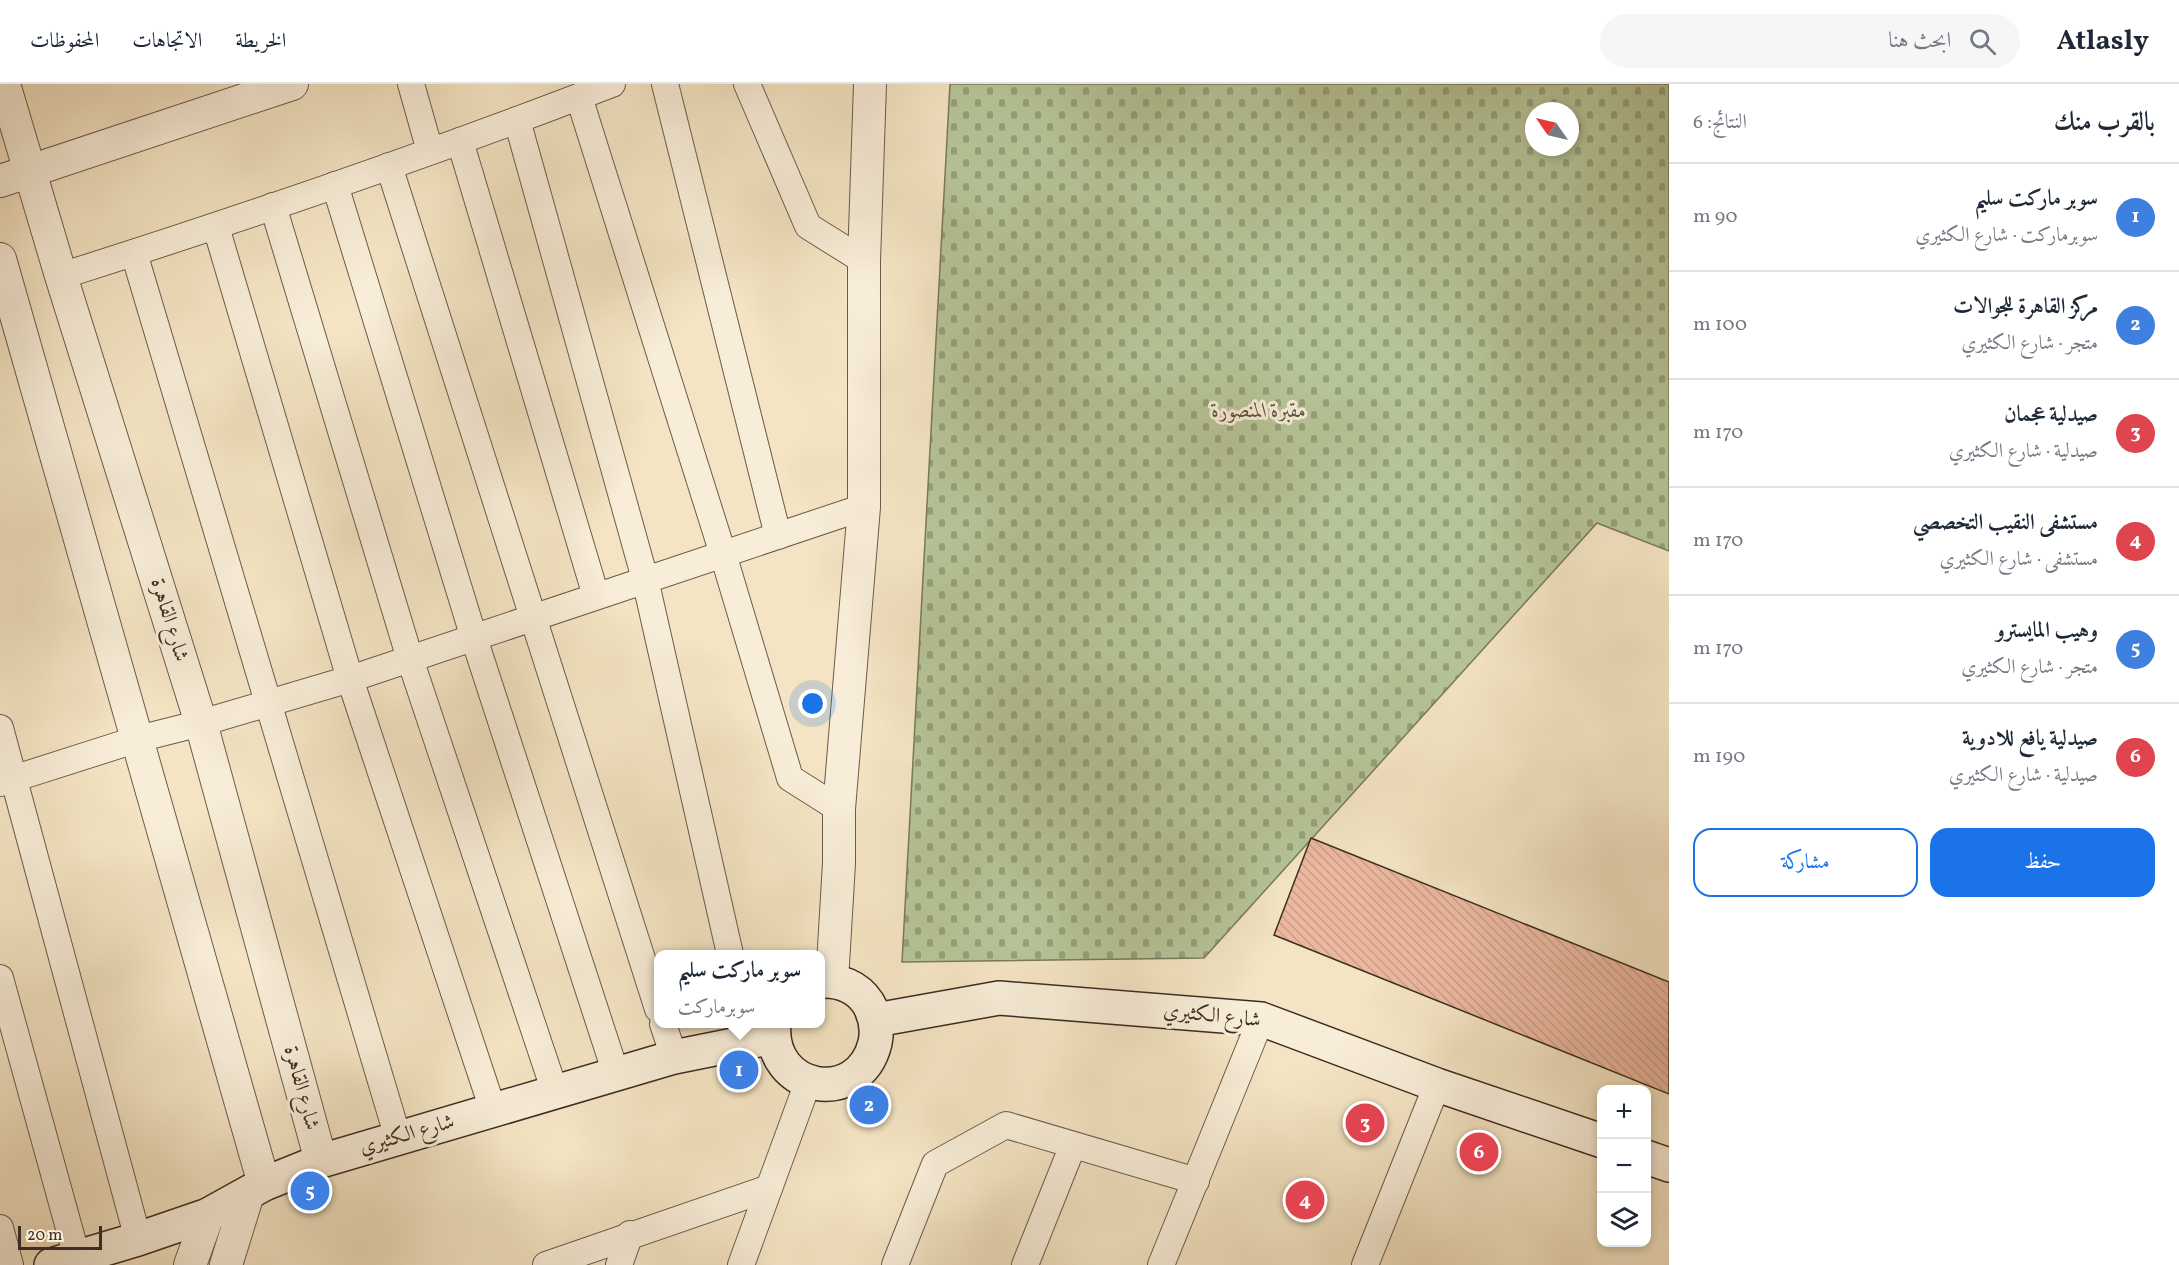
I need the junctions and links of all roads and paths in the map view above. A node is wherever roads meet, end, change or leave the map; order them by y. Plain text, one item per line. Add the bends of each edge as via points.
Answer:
1 (4, 84) edge
2 (292, 84) edge
3 (411, 84) edge
4 (612, 84) edge
5 (665, 84) edge
6 (747, 84) edge
7 (870, 84) edge
8 (579, 97) junction
9 (517, 120) junction
10 (460, 141) junction
11 (430, 151) junction
12 (388, 166) junction
13 (30, 172) junction
14 (0, 181) edge
15 (335, 184) junction
16 (273, 206) junction
17 (216, 227) junction
18 (134, 253) junction
19 (0, 259) edge
20 (864, 261) junction
21 (61, 276) junction
22 (6, 298) edge
23 (864, 507) junction
24 (778, 536) junction
25 (723, 554) junction
26 (645, 579) junction
27 (596, 596) junction
28 (533, 618) junction
29 (474, 638) junction
30 (410, 659) junction
31 (350, 679) junction
32 (269, 703) junction
33 (201, 723) junction
34 (0, 728) edge
35 (138, 739) junction
36 (7, 781) edge
37 (838, 809) junction
38 (729, 950) edge
39 (0, 978) edge
40 (826, 981) edge
41 (654, 996) edge
42 (1261, 1019) junction
43 (876, 1020) junction
44 (665, 1028) edge
45 (760, 1032) edge
46 (674, 1057) junction
47 (616, 1074) junction
48 (808, 1082) junction
49 (1437, 1085) junction
50 (555, 1092) junction
51 (493, 1110) junction
52 (398, 1138) junction
53 (1597, 1139) edge
54 (1073, 1145) junction
55 (1651, 1158) edge
56 (321, 1161) junction
57 (1669, 1164) edge
58 (1196, 1181) junction
59 (769, 1188) junction
60 (256, 1189) junction
61 (208, 1215) junction
62 (0, 1228) edge
63 (630, 1234) junction
64 (138, 1239) junction
65 (64, 1261) edge
66 (10, 1265) edge
67 (190, 1265) edge
68 (225, 1265) edge
69 (546, 1265) edge
70 (619, 1265) edge
71 (741, 1265) edge
72 (895, 1265) edge
73 (1025, 1265) edge
74 (1161, 1265) edge
75 (1365, 1265) edge

1 - 13 street, شارع القاهرة
2 - 13 street
3 - 11 street
4 - 8 street
5 - 24 street
6 - 20 street via 808,226
7 - 20 street
8 - 9 street
8 - 25 street
9 - 10 street
9 - 26 street
10 - 11 street
10 - 27 street
11 - 12 street
12 - 15 street
12 - 28 street
13 - 14 street
13 - 21 street, شارع القاهرة
15 - 16 street
15 - 29 street
16 - 17 street
16 - 30 street
17 - 18 street
17 - 31 street
18 - 21 street
18 - 32 street
19 - 22 street
20 - 23 street
21 - 33 street, شارع القاهرة
22 - 35 street
23 - 24 street
23 - 37 street
24 - 25 street
25 - 26 street
25 - 37 street via 790,778
26 - 27 street
26 - 38 street
27 - 28 street
28 - 29 street
28 - 41 street
29 - 30 street
29 - 47 street
30 - 31 street
30 - 50 street
31 - 32 street
31 - 51 street
32 - 33 street
32 - 52 street
33 - 35 street
33 - 56 street, شارع القاهرة
34 - 36 street
35 - 36 street
35 - 60 street
36 - 64 street
37 - 40 street via 839,863
39 - 65 street
40 - 43 main road via 850,987 864,998
42 - 43 main road, شارع الكثيري via 999,998
42 - 49 main road, شارع الكثيري
42 - 58 street
43 - 48 main road via 873,1052 854,1076 824,1085
44 - 46 street
45 - 46 main road, شارع الكثيري
45 - 48 main road via 784,1065
46 - 47 main road, شارع الكثيري
47 - 50 main road, شارع الكثيري
48 - 59 street
49 - 53 main road, شارع الكثيري
49 - 75 street
50 - 51 main road, شارع الكثيري
51 - 52 main road, شارع الكثيري
52 - 56 main road, شارع الكثيري
54 - 58 street
54 - 72 street via 1006,1125 935,1164
54 - 73 street
55 - 57 main road
56 - 60 main road, شارع الكثيري
58 - 74 street
59 - 63 street
59 - 71 street
60 - 61 main road, شارع الكثيري
60 - 68 street
61 - 64 main road, شارع الكثيري
61 - 67 street
62 - 66 street
63 - 69 street
63 - 70 street
64 - 65 main road, شارع الكثيري

